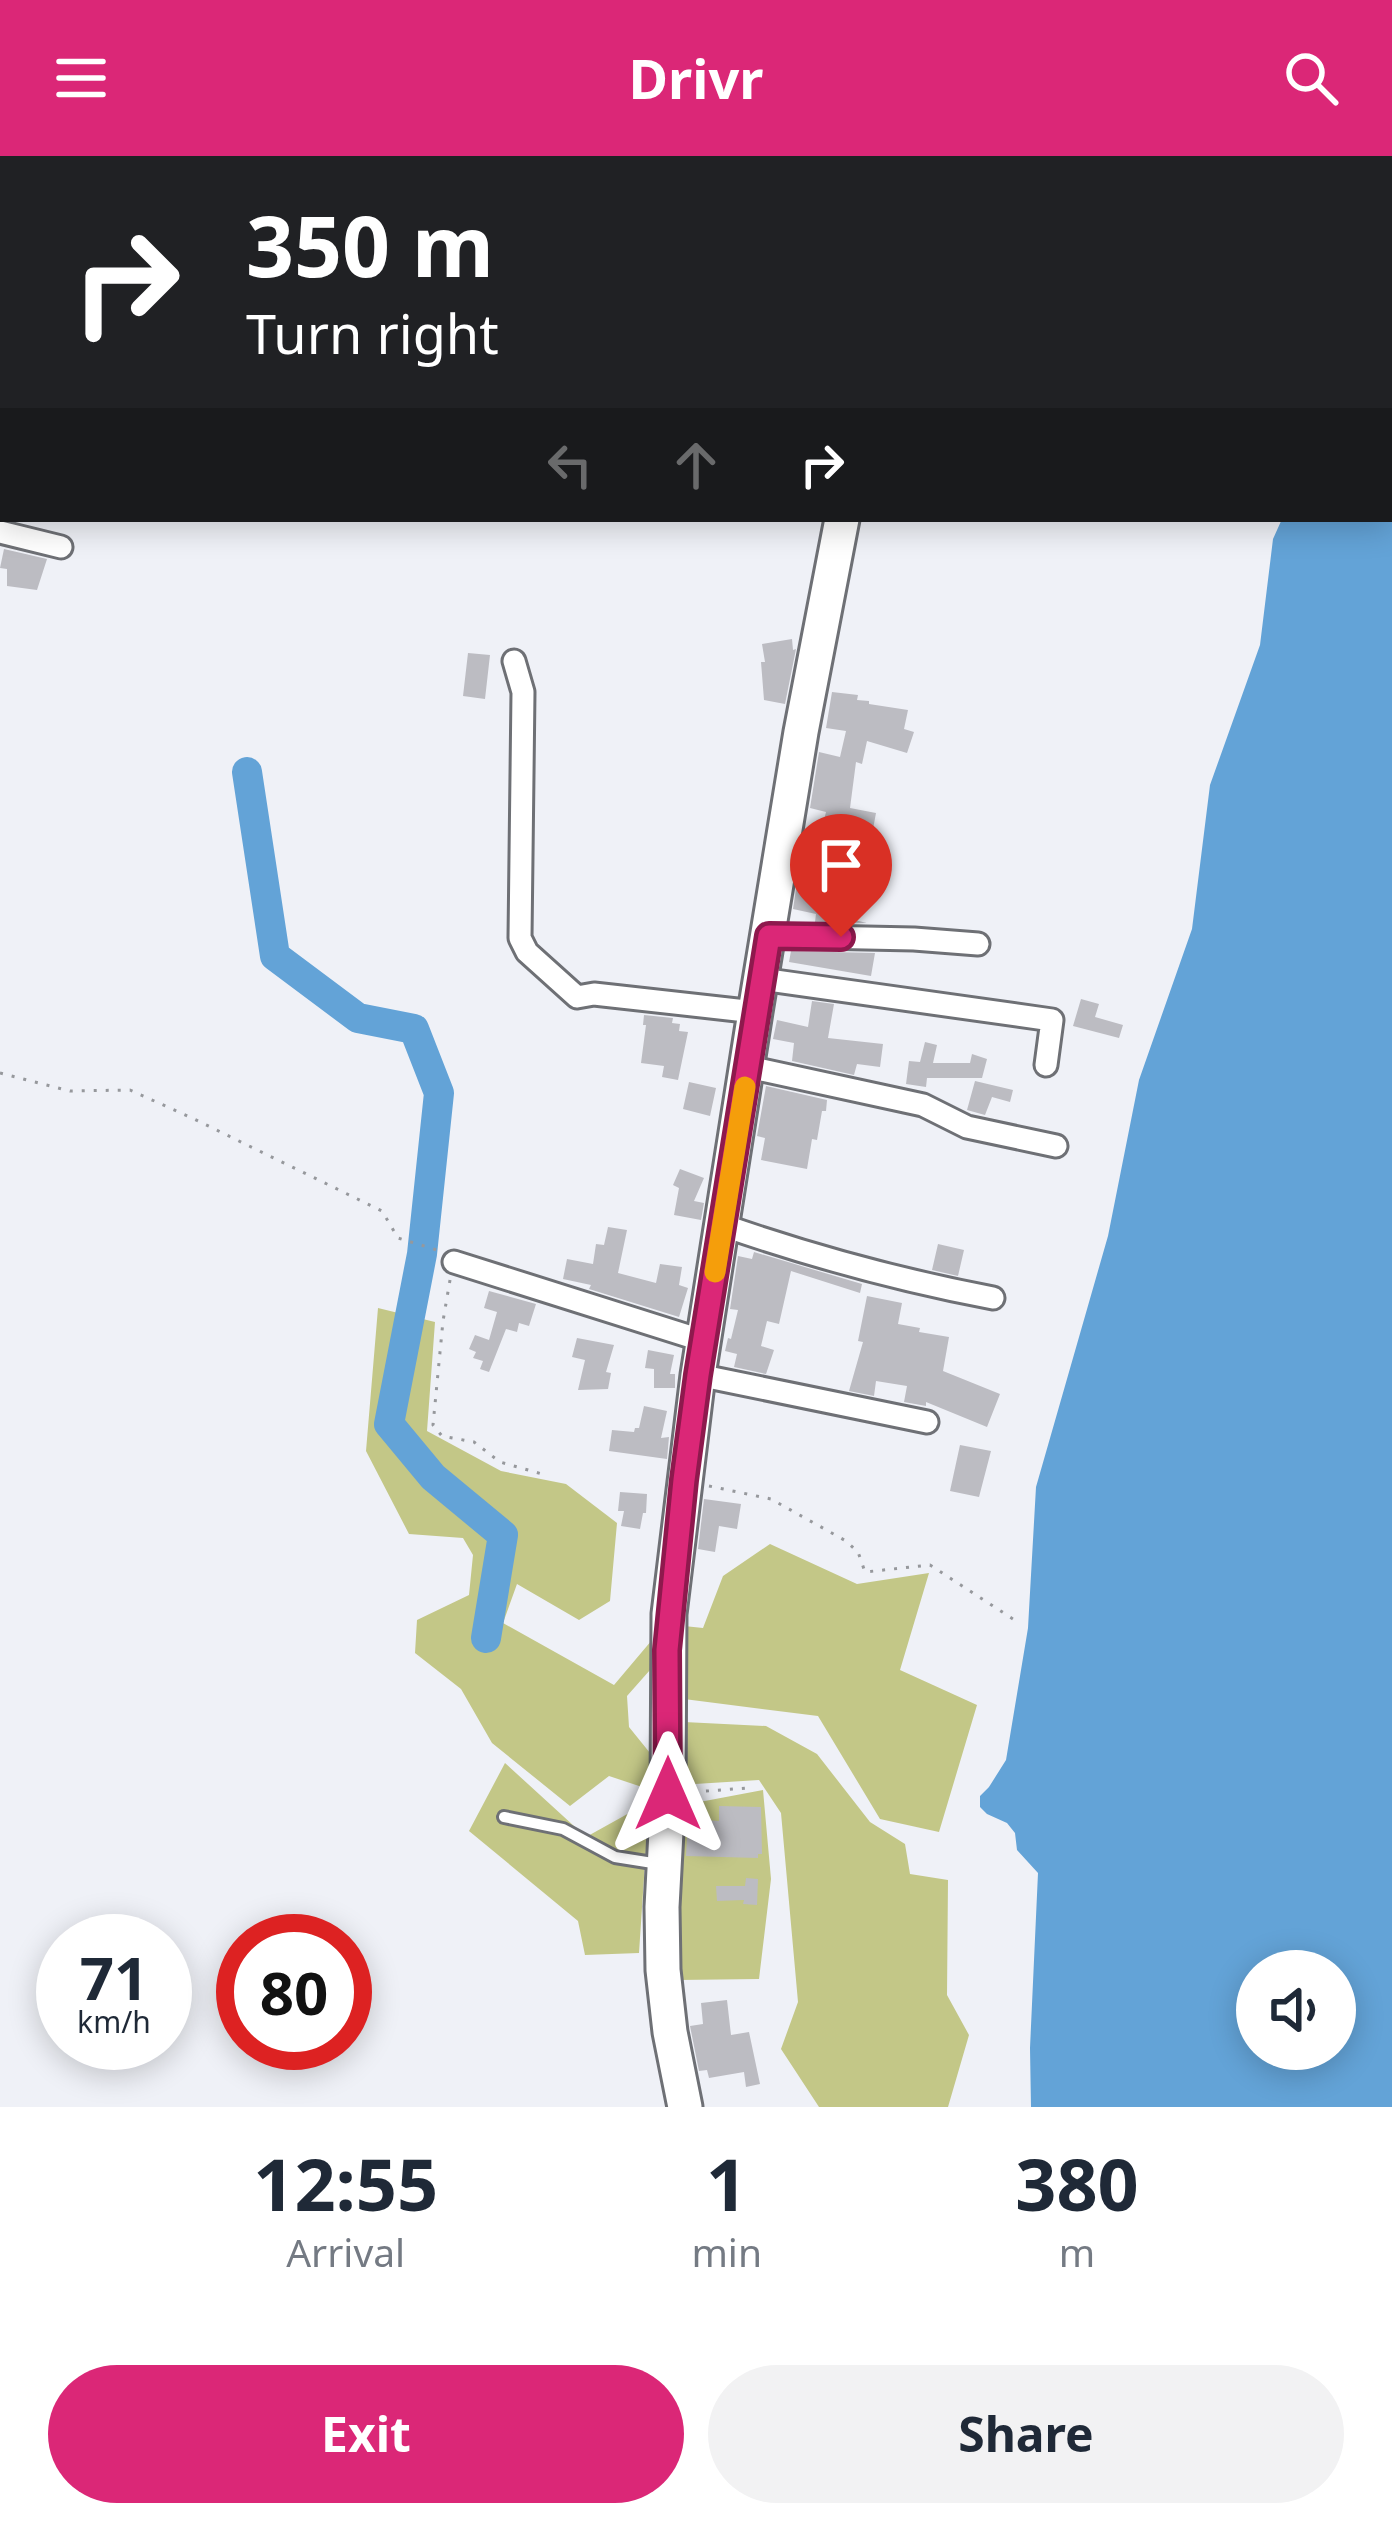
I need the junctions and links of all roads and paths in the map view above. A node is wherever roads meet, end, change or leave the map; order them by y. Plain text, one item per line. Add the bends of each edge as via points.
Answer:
1 (841, 522) edge
2 (0, 532) edge
3 (61, 547) dead end
4 (514, 661) dead end
5 (769, 936) junction
6 (978, 944) dead end
7 (761, 979) junction
8 (755, 1012) junction
9 (1046, 1065) dead end
10 (748, 1067) junction
11 (0, 1072) edge
12 (1056, 1146) dead end
13 (722, 1226) junction
14 (449, 1257) junction
15 (993, 1298) dead end
16 (704, 1341) junction
17 (698, 1375) junction
18 (927, 1422) dead end
19 (542, 1474) dead end
20 (684, 1480) junction
21 (1013, 1619) dead end
22 (747, 1788) dead end
23 (668, 1794) junction
24 (504, 1817) dead end
25 (663, 1864) junction
26 (685, 2107) edge

1 - 5 highway
2 - 3 street
4 - 8 street via 524,692 526,952 577,997
5 - 6 street
5 - 7 highway
7 - 8 highway
7 - 9 street via 1052,1020
8 - 10 highway
10 - 12 street via 922,1105 967,1127
10 - 13 highway
11 - 14 path via 70,1091 130,1090 382,1210 398,1238
13 - 15 street via 814,1257
13 - 16 highway
14 - 16 street
14 - 19 path via 433,1425 442,1436
16 - 17 highway
17 - 18 street
17 - 20 highway
20 - 21 path via 771,1499 846,1540 865,1572 930,1565
20 - 23 highway via 667,1650
22 - 23 path
23 - 25 highway
24 - 25 lane via 563,1829 615,1857
25 - 26 highway via 663,1970

